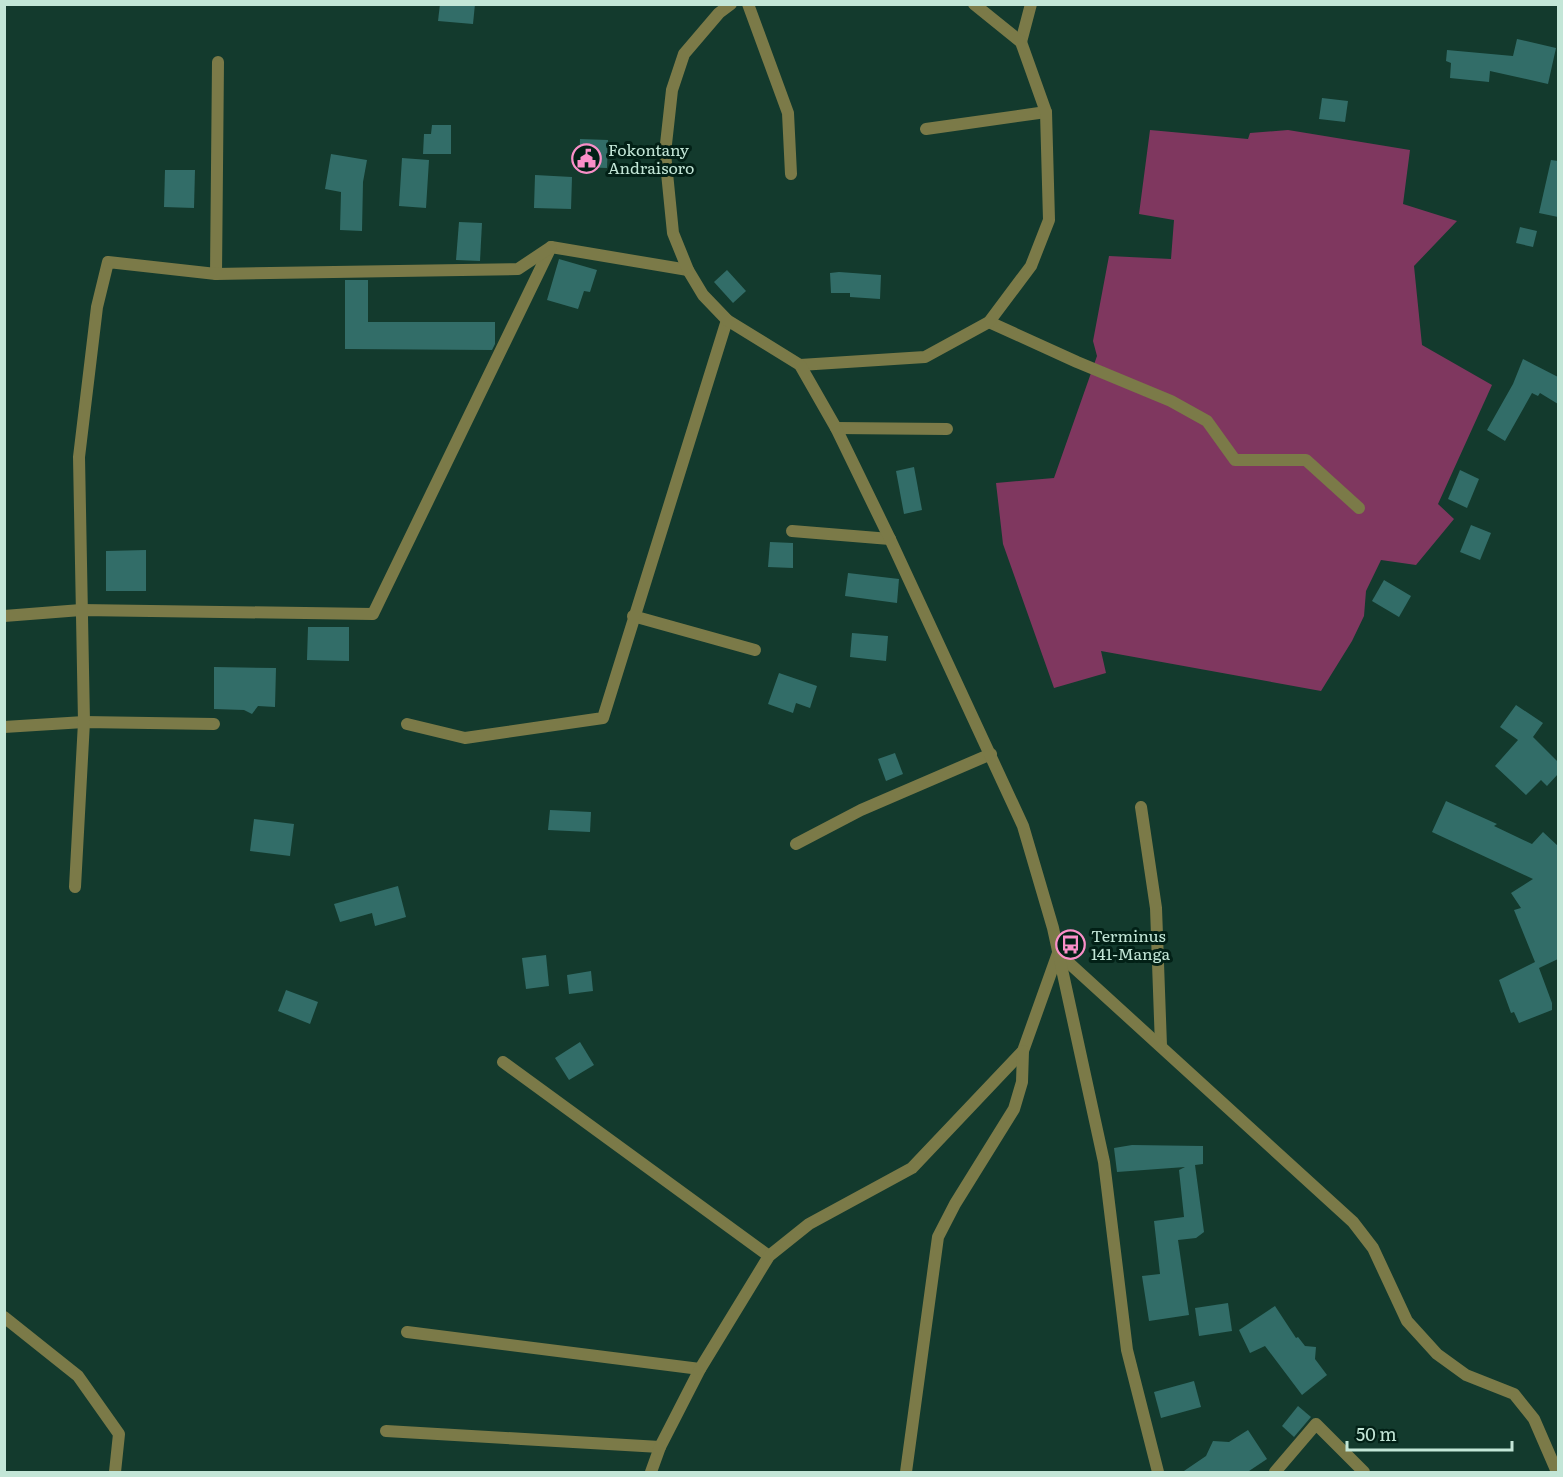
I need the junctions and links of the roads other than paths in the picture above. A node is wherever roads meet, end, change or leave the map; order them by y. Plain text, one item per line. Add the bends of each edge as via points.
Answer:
1 (731, 4) edge
2 (748, 4) edge
3 (974, 4) edge
4 (1031, 4) edge
5 (1021, 42) junction
6 (218, 62) dead end
7 (1046, 112) junction
8 (926, 129) dead end
9 (791, 174) dead end
10 (551, 246) junction
11 (688, 270) junction
12 (216, 273) junction
13 (727, 320) junction
14 (989, 322) junction
15 (800, 365) junction
16 (836, 428) junction
17 (948, 429) dead end
18 (1359, 508) dead end
19 (792, 531) dead end
20 (890, 540) junction
21 (81, 609) junction
22 (4, 616) edge
23 (633, 616) junction
24 (755, 650) dead end
25 (84, 722) junction
26 (214, 724) dead end
27 (407, 724) dead end
28 (4, 727) edge
29 (991, 754) junction
30 (1141, 807) dead end
31 (796, 844) dead end
32 (75, 886) dead end
33 (1058, 953) junction
34 (1161, 1046) junction
35 (1023, 1051) junction
36 (503, 1062) dead end
37 (769, 1256) junction
38 (4, 1317) edge
39 (407, 1332) dead end
40 (700, 1369) junction
41 (386, 1431) dead end
42 (660, 1448) junction
43 (115, 1473) edge
44 (651, 1473) edge
45 (906, 1473) edge
46 (1158, 1473) edge
47 (1275, 1473) edge
48 (1364, 1473) edge
49 (1557, 1473) edge

1 - 11 street via 718,13 684,54 672,90 665,153 668,199 673,233
2 - 9 street via 788,113
3 - 5 street
4 - 5 street
5 - 7 street
6 - 12 street
7 - 8 street
7 - 14 street via 1049,220 1031,266
10 - 11 street
10 - 12 street via 518,270
10 - 21 street via 373,614
11 - 13 street
12 - 21 street via 108,262 97,307 79,457
13 - 15 street
13 - 23 street
14 - 15 street via 925,357
14 - 18 street via 1171,401 1208,422 1235,460 1306,460
15 - 16 street
16 - 17 street
16 - 20 street
19 - 20 street
20 - 29 street
21 - 22 street
21 - 25 street
23 - 24 street
23 - 27 street via 603,718 465,738
25 - 26 street
25 - 28 street
25 - 32 street
29 - 31 street via 861,810
29 - 33 street via 1023,826
30 - 34 street via 1156,908
33 - 34 street
33 - 35 street
33 - 46 street via 1104,1162 1127,1350
34 - 49 street via 1353,1222 1373,1248 1407,1321 1437,1354 1466,1375 1514,1394 1534,1419
35 - 37 street via 912,1168 809,1224
35 - 45 street via 1022,1082 1014,1109 938,1237
36 - 37 street
37 - 40 street
38 - 43 street via 78,1376 119,1434
39 - 40 street
40 - 42 street
41 - 42 street
42 - 44 street
47 - 48 street via 1316,1424

